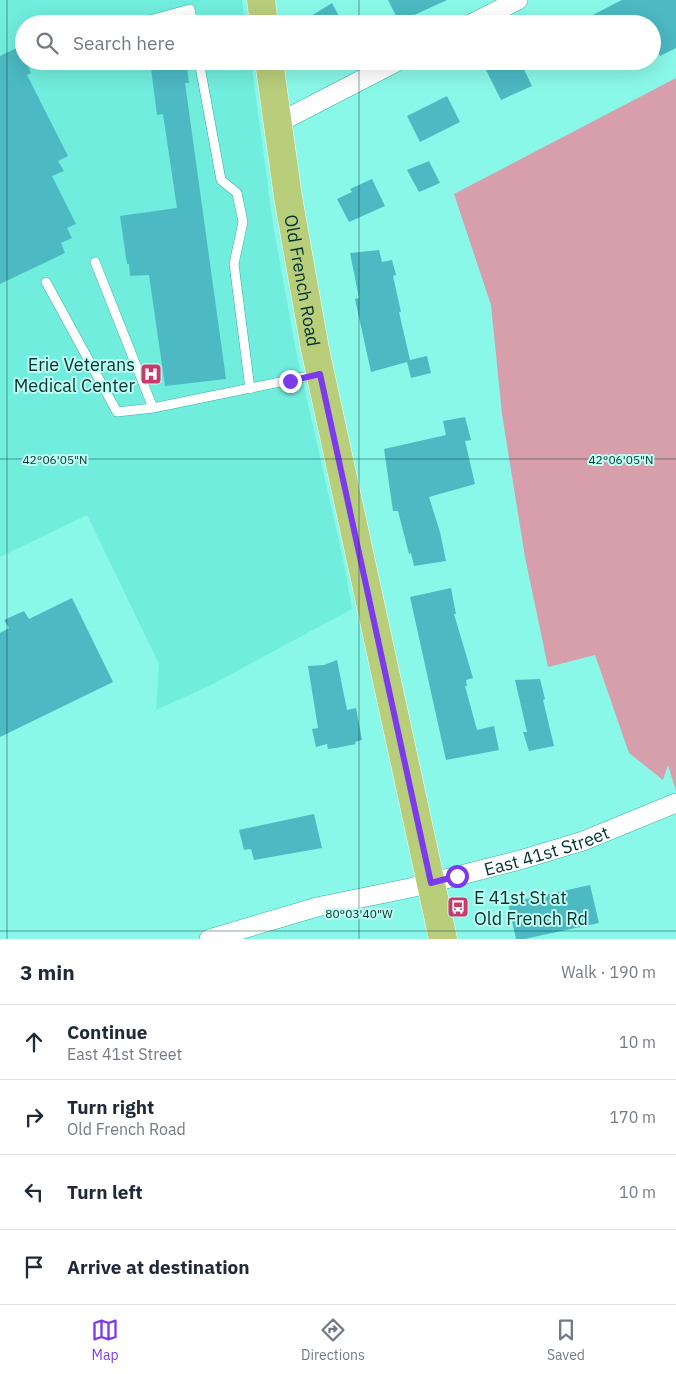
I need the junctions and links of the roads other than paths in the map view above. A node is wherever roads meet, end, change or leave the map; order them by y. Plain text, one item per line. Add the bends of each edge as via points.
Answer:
1 (261, 0) edge
2 (518, 0) edge
3 (168, 15) edge
4 (191, 15) edge
5 (263, 15) edge
6 (489, 15) edge
7 (202, 70) edge
8 (270, 70) edge
9 (381, 70) edge
10 (278, 123) junction
11 (96, 262) dead end
12 (46, 282) dead end
13 (320, 374) junction
14 (250, 389) junction
15 (153, 408) junction
16 (676, 803) edge
17 (431, 883) junction
18 (209, 939) edge
19 (443, 939) edge

1 - 5 main road
2 - 6 street
3 - 4 lane via 190,9
7 - 14 lane via 221,180 237,193 243,222 234,264
8 - 10 main road, Old French Road
9 - 10 street
10 - 13 main road, Old French Road via 304,294
11 - 15 lane
12 - 15 lane via 117,412
13 - 14 lane
13 - 17 main road, Old French Road
14 - 15 lane
16 - 17 street, East 41st Street via 583,841
17 - 18 street, East 41st Street via 317,907
17 - 19 main road, Old French Road

